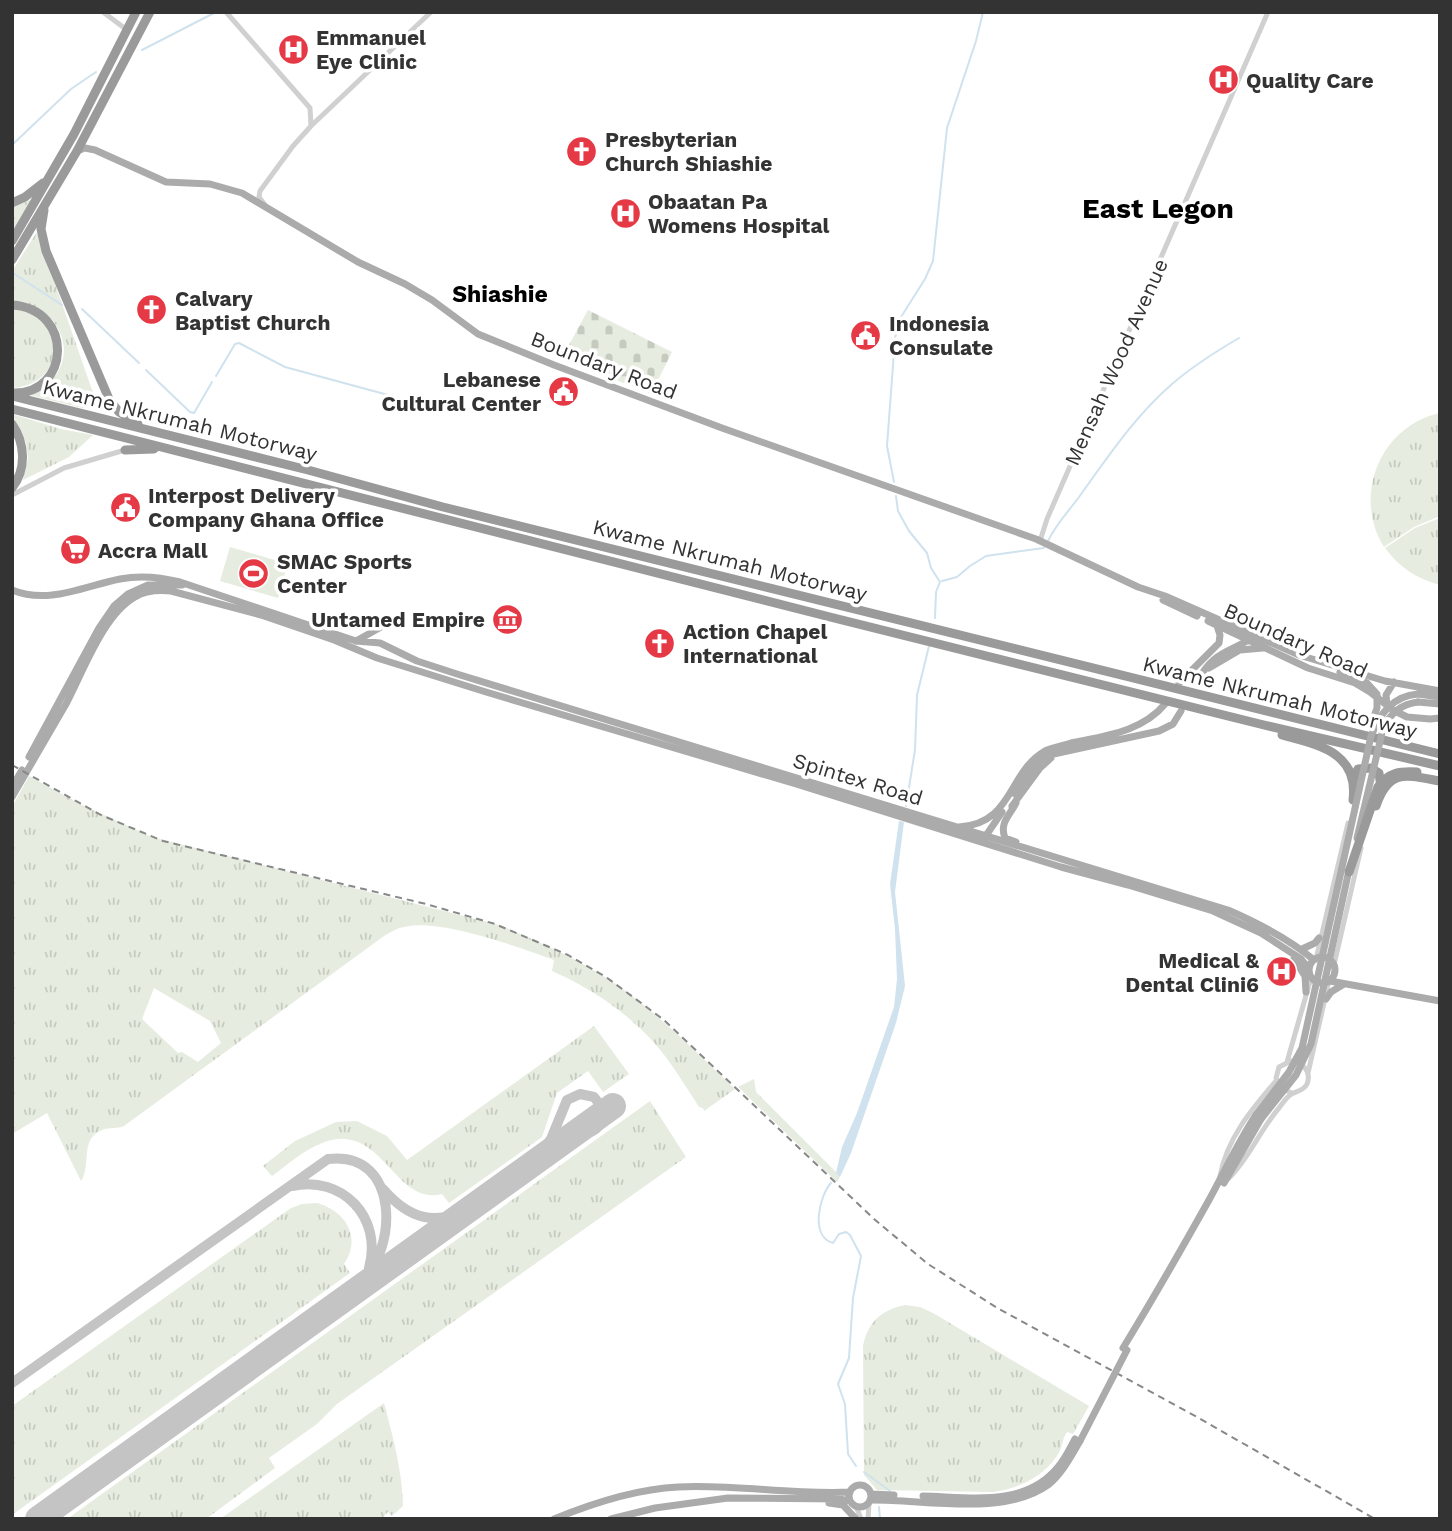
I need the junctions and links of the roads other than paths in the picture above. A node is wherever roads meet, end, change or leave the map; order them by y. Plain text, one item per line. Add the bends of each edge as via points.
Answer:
1 (103, 12) edge
2 (150, 12) edge
3 (226, 12) edge
4 (431, 12) edge
5 (1268, 12) edge
6 (134, 15) edge
7 (118, 21) junction
8 (127, 30) junction
9 (310, 108) junction
10 (329, 110) junction
11 (311, 126) junction
12 (77, 151) junction
13 (50, 177) junction
14 (263, 185) junction
15 (242, 194) junction
16 (12, 203) edge
17 (44, 205) junction
18 (268, 207) junction
19 (12, 241) edge
20 (12, 260) edge
21 (12, 305) edge
22 (12, 395) edge
23 (112, 403) junction
24 (12, 409) edge
25 (101, 419) junction
26 (12, 424) edge
27 (159, 432) junction
28 (166, 449) junction
29 (125, 450) joint
30 (12, 488) edge
31 (12, 495) edge
32 (1041, 538) junction
33 (189, 585) junction
34 (1138, 586) junction
35 (12, 590) edge
36 (1217, 625) junction
37 (381, 628) dead end
38 (1227, 630) junction
39 (1254, 639) junction
40 (356, 641) junction
41 (374, 644) junction
42 (384, 646) junction
43 (1266, 648) junction
44 (1240, 650) junction
45 (1226, 651) junction
46 (372, 655) junction
47 (381, 658) junction
48 (1293, 659) junction
49 (1379, 679) junction
50 (1394, 682) junction
51 (1179, 683) dead end
52 (1440, 691) edge
53 (1370, 692) junction
54 (1440, 697) edge
55 (1418, 698) junction
56 (1165, 704) dead end
57 (1440, 704) edge
58 (1387, 705) junction
59 (1186, 709) junction
60 (1440, 718) edge
61 (1371, 736) junction
62 (1085, 740) junction
63 (1094, 745) junction
64 (1064, 751) junction
65 (1440, 754) edge
66 (1440, 766) edge
67 (1440, 778) edge
68 (1353, 780) junction
69 (12, 787) edge
70 (12, 797) edge
71 (1353, 800) joint
72 (1378, 801) junction
73 (1016, 803) junction
74 (955, 827) junction
75 (985, 841) junction
76 (1089, 868) junction
77 (1349, 872) junction
78 (1319, 937) junction
79 (1279, 944) junction
80 (1302, 949) junction
81 (1315, 959) junction
82 (1309, 969) junction
83 (1335, 969) junction
84 (1311, 978) junction
85 (1330, 981) junction
86 (1344, 984) junction
87 (1364, 988) junction
88 (1306, 992) junction
89 (1326, 999) junction
90 (1440, 1001) edge
91 (1287, 1062) junction
92 (1308, 1073) junction
93 (1276, 1081) junction
94 (1292, 1093) junction
95 (1259, 1117) junction
96 (1221, 1183) junction
97 (850, 1492) junction
98 (870, 1499) junction
99 (853, 1504) junction
100 (655, 1508) junction
101 (554, 1519) edge
102 (611, 1519) edge
103 (858, 1519) edge
104 (868, 1519) edge

1 - 7 street
2 - 12 highway
3 - 9 street
4 - 10 street
5 - 32 street, Mensah Wood Avenue
6 - 7 street
6 - 8 highway
7 - 8 street
8 - 13 highway
9 - 10 street
9 - 11 street
10 - 11 street
11 - 14 street
12 - 15 main road, Boundary Road via 94,150 166,182 211,184
12 - 17 highway
13 - 16 highway
13 - 19 highway
14 - 15 street
14 - 18 street via 260,197
15 - 18 main road, Boundary Road
17 - 20 highway
17 - 23 highway via 41,229 46,251
18 - 32 main road, Boundary Road via 432,300 478,334 643,400
21 - 22 highway via 42,315 59,344 56,363 45,381
22 - 25 highway, Kwame Nkrumah Motorway
23 - 25 highway
23 - 27 highway via 126,418
24 - 28 highway, Kwame Nkrumah Motorway
25 - 27 highway, Kwame Nkrumah Motorway
26 - 30 highway via 23,461
27 - 65 highway, Kwame Nkrumah Motorway via 443,507
28 - 29 highway
28 - 59 highway, Kwame Nkrumah Motorway
29 - 31 street via 64,468
32 - 34 main road, Boundary Road
33 - 35 main road, Spintex Road via 145,576 49,597
33 - 40 main road, Spintex Road
33 - 69 main road via 148,586 114,606
34 - 36 main road, Boundary Road
34 - 39 main road, Boundary Road
36 - 38 main road, Boundary Road
36 - 51 main road via 1219,643
37 - 40 main road
38 - 39 main road, Boundary Road
38 - 45 main road via 1234,641
39 - 43 main road, Boundary Road
39 - 44 main road
39 - 45 main road
39 - 49 main road, Boundary Road
40 - 41 main road, Spintex Road
41 - 42 main road, Spintex Road
41 - 46 main road
42 - 47 main road via 386,653
42 - 74 main road, Spintex Road via 457,674
43 - 44 main road
43 - 48 main road, Boundary Road
44 - 45 main road via 1199,678 1207,664
46 - 47 main road, Spintex Road
46 - 70 main road, Spintex Road via 185,593 157,590 134,597 100,638
47 - 75 main road, Spintex Road
48 - 53 main road, Boundary Road
48 - 61 main road, bridge via 1367,683 1377,694
49 - 50 main road, Boundary Road
49 - 53 main road via 1378,689
50 - 52 main road, Boundary Road
50 - 58 main road via 1386,695
53 - 58 main road, Boundary Road
54 - 55 main road
55 - 57 main road
55 - 61 main road, bridge via 1398,699 1388,706
55 - 77 main road, bridge via 1394,712 1383,729
56 - 62 main road via 1156,715 1131,729
58 - 60 main road, Boundary Road via 1407,717
59 - 63 main road via 1159,731
59 - 66 highway, Kwame Nkrumah Motorway
59 - 68 highway via 1323,748 1342,760
61 - 95 main road, bridge via 1302,1048
62 - 63 main road
62 - 74 main road via 1043,752 994,815 977,825
63 - 64 main road
64 - 73 main road via 1040,768
64 - 75 main road via 1038,764
67 - 72 highway via 1396,777 1385,785
67 - 77 highway, bridge via 1403,771 1384,778
68 - 71 highway
68 - 72 highway via 1358,769 1376,770 1381,780
71 - 78 street
72 - 83 street via 1359,857
73 - 75 main road
73 - 76 main road via 1003,826 1006,838
74 - 75 main road, Spintex Road
75 - 76 main road, Spintex Road
75 - 79 main road, Spintex Road via 1220,914
76 - 80 main road, Spintex Road via 1228,911
77 - 95 main road, bridge via 1311,1045 1296,1075
78 - 80 main road
78 - 81 street
79 - 82 main road, Spintex Road
79 - 88 main road via 1303,969
80 - 81 main road, Spintex Road
81 - 82 main road
81 - 83 main road via 1326,958
82 - 84 main road
83 - 85 main road
83 - 87 main road via 1341,978
84 - 85 main road via 1320,983
84 - 88 street
85 - 86 main road
85 - 89 street
86 - 87 main road
86 - 89 main road
87 - 90 main road
88 - 91 street
89 - 92 street
91 - 92 street via 1298,1062
91 - 93 street via 1278,1069
92 - 94 street via 1304,1088
93 - 94 street
93 - 96 street via 1241,1123 1230,1144
94 - 96 street via 1237,1170
95 - 96 main road via 1237,1144
96 - 98 main road, bridge via 1125,1349 1066,1465 1048,1484 1014,1500 990,1504
97 - 98 main road via 862,1486
97 - 99 main road
97 - 101 main road via 667,1488 623,1495
98 - 99 main road via 861,1507
98 - 104 street
99 - 100 main road via 839,1499 728,1498
99 - 103 street
100 - 102 main road
100 - 103 main road via 662,1512 733,1502 836,1504

